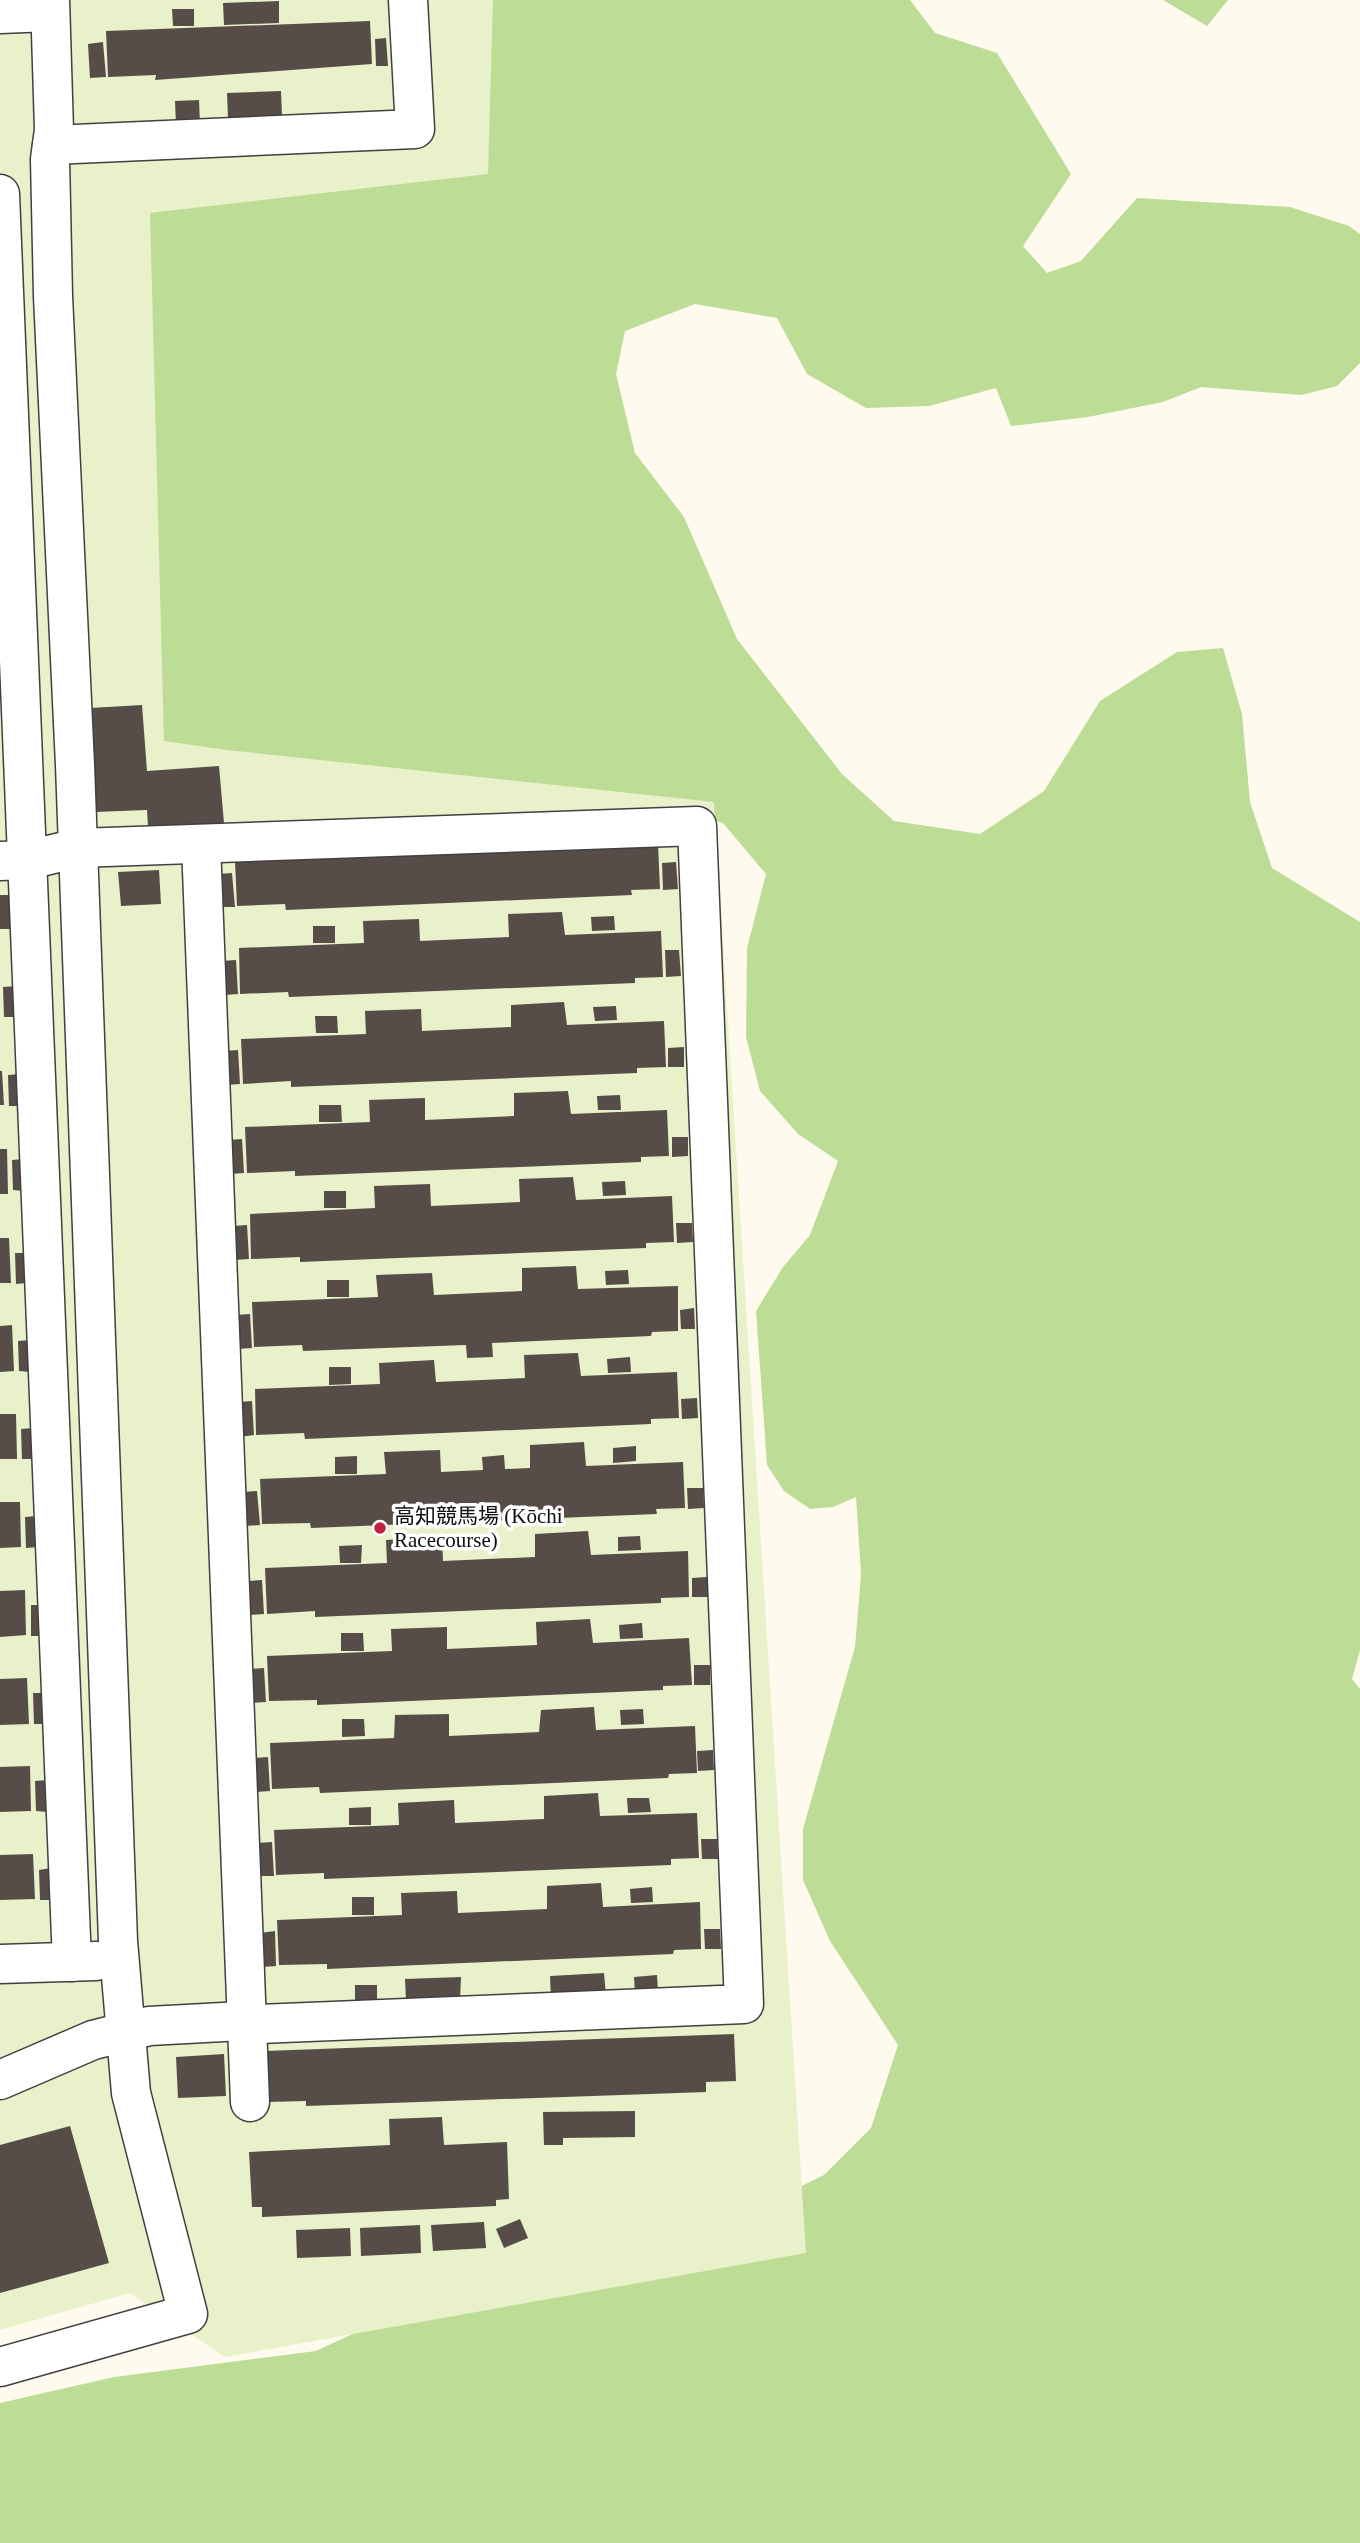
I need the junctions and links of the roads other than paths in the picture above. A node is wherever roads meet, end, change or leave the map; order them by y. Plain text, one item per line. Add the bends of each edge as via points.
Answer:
1 (408, 0) edge
2 (50, 6) edge
3 (0, 14) edge
4 (52, 145) junction
5 (0, 194) edge
6 (52, 271) junction
7 (3, 273) junction
8 (15, 542) junction
9 (65, 542) junction
10 (12, 764) edge
11 (75, 765) junction
12 (76, 805) junction
13 (13, 808) edge
14 (201, 844) junction
15 (78, 848) junction
16 (14, 860) edge
17 (88, 1119) junction
18 (38, 1121) junction
19 (97, 1387) junction
20 (49, 1390) junction
21 (107, 1649) junction
22 (60, 1653) junction
23 (120, 1960) junction
24 (72, 1962) junction
25 (0, 1964) edge
26 (247, 2022) junction
27 (126, 2032) junction
28 (0, 2080) edge
29 (250, 2102) dead end
30 (0, 2367) edge

1 - 4 street via 415,129
2 - 3 street
2 - 4 street
4 - 6 street
5 - 7 street
6 - 7 street
6 - 9 street
7 - 8 street
8 - 9 street
8 - 10 street
9 - 11 street
10 - 11 street
10 - 13 street
11 - 12 street
12 - 13 street
12 - 15 street
13 - 16 street
14 - 15 street
14 - 26 street
14 - 26 street via 696,826 744,2004
15 - 16 street
15 - 17 street
16 - 18 street
17 - 18 street
17 - 19 street
18 - 20 street
19 - 20 street
19 - 21 street
20 - 22 street
21 - 22 street
21 - 23 street
22 - 24 street
23 - 24 street
23 - 27 street
24 - 25 street
26 - 27 street via 149,2026
26 - 29 street
27 - 28 street via 93,2040
27 - 30 street via 131,2093 188,2314

